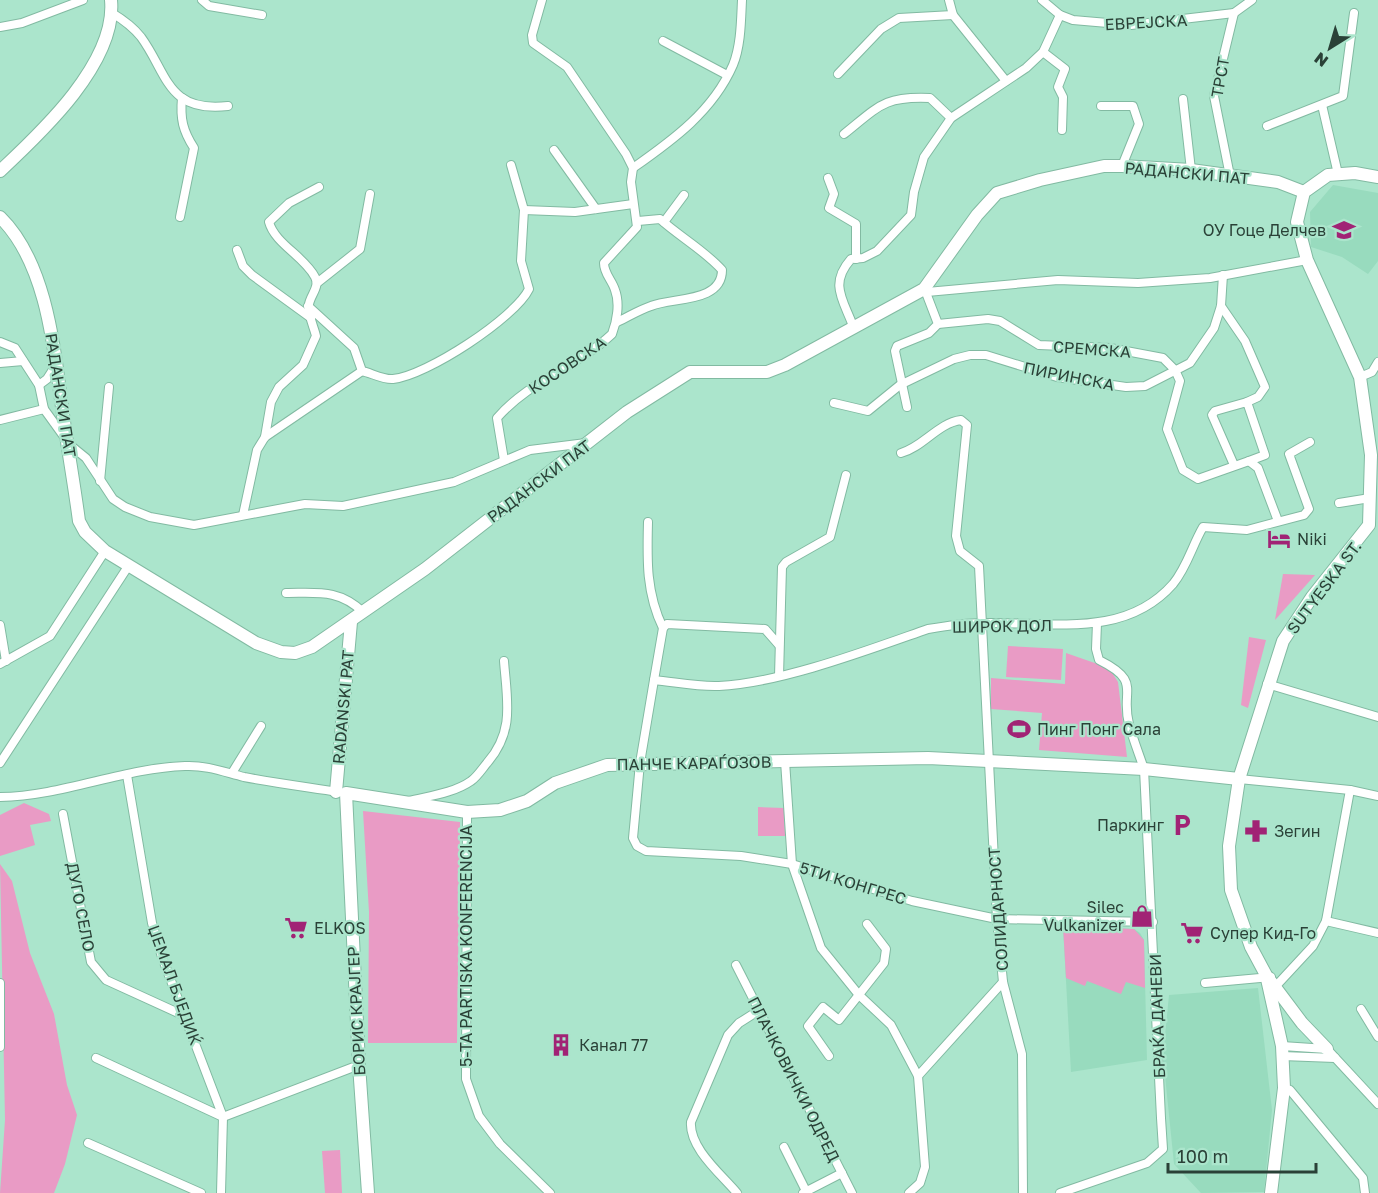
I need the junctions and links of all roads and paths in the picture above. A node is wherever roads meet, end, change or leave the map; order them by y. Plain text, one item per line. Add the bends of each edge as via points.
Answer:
1 (83, 0) edge
2 (111, 0) edge
3 (202, 0) edge
4 (542, 0) edge
5 (742, 0) edge
6 (949, 0) edge
7 (1042, 0) edge
8 (1252, 0) edge
9 (112, 13) junction
10 (1234, 13) junction
11 (1354, 13) dead end
12 (262, 15) dead end
13 (953, 15) junction
14 (1060, 15) junction
15 (0, 27) edge
16 (663, 41) dead end
17 (1043, 52) junction
18 (838, 74) dead end
19 (727, 75) junction
20 (1006, 81) junction
21 (182, 98) junction
22 (1183, 99) dead end
23 (1323, 105) junction
24 (228, 106) dead end
25 (1101, 106) dead end
26 (951, 118) junction
27 (1267, 126) dead end
28 (1062, 130) dead end
29 (844, 134) dead end
30 (554, 150) dead end
31 (511, 165) dead end
32 (1122, 166) junction
33 (633, 168) junction
34 (1191, 170) junction
35 (0, 171) edge
36 (1338, 174) junction
37 (1230, 176) junction
38 (1378, 177) edge
39 (828, 178) dead end
40 (319, 187) dead end
41 (1304, 192) junction
42 (370, 194) dead end
43 (684, 195) dead end
44 (633, 204) junction
45 (596, 209) junction
46 (524, 210) junction
47 (0, 216) edge
48 (180, 217) dead end
49 (638, 221) junction
50 (664, 222) junction
51 (237, 250) dead end
52 (856, 259) junction
53 (1307, 260) junction
54 (1222, 275) junction
55 (317, 283) junction
56 (925, 290) junction
57 (308, 306) junction
58 (1221, 306) junction
59 (311, 318) junction
60 (617, 322) junction
61 (938, 324) junction
62 (853, 326) junction
63 (0, 342) edge
64 (23, 361) junction
65 (58, 362) junction
66 (1378, 362) edge
67 (0, 363) edge
68 (1175, 370) junction
69 (362, 371) junction
70 (1360, 377) junction
71 (39, 385) junction
72 (900, 385) junction
73 (109, 387) dead end
74 (1247, 402) junction
75 (834, 403) dead end
76 (907, 407) dead end
77 (44, 408) junction
78 (0, 420) edge
79 (265, 437) junction
80 (1310, 442) dead end
81 (590, 443) junction
82 (70, 445) junction
83 (901, 453) dead end
84 (504, 460) junction
85 (1249, 461) junction
86 (1234, 465) junction
87 (846, 475) dead end
88 (100, 481) junction
89 (1370, 498) junction
90 (1339, 503) dead end
91 (243, 515) junction
92 (1278, 521) junction
93 (648, 522) dead end
94 (1374, 527) edge
95 (105, 551) junction
96 (129, 565) junction
97 (286, 592) dead end
98 (363, 612) junction
99 (351, 622) junction
100 (982, 623) junction
101 (1096, 623) junction
102 (0, 625) edge
103 (663, 628) junction
104 (779, 646) junction
105 (504, 661) dead end
106 (3, 662) edge
107 (779, 676) junction
108 (654, 680) junction
109 (1267, 684) junction
110 (1378, 717) edge
111 (261, 726) dead end
112 (989, 759) junction
113 (785, 760) junction
114 (0, 763) edge
115 (640, 763) junction
116 (1144, 769) junction
117 (232, 773) junction
118 (127, 775) junction
119 (1239, 779) junction
120 (1350, 790) junction
121 (341, 792) junction
122 (1378, 796) edge
123 (0, 797) edge
124 (401, 803) junction
125 (467, 813) junction
126 (63, 814) dead end
127 (792, 864) junction
128 (997, 920) junction
129 (1326, 921) junction
130 (1153, 922) junction
131 (867, 924) dead end
132 (1378, 933) edge
133 (736, 965) dead end
134 (1266, 975) junction
135 (1286, 976) junction
136 (1003, 982) junction
137 (0, 983) edge
138 (1205, 983) dead end
139 (1275, 987) junction
140 (859, 995) junction
141 (1361, 1009) dead end
142 (758, 1011) junction
143 (187, 1017) junction
144 (1378, 1037) edge
145 (0, 1047) edge
146 (1286, 1051) junction
147 (1331, 1054) junction
148 (828, 1056) dead end
149 (96, 1058) dead end
150 (358, 1065) junction
151 (918, 1076) junction
152 (1290, 1090) junction
153 (1378, 1104) edge
154 (224, 1117) junction
155 (88, 1143) dead end
156 (784, 1147) dead end
157 (842, 1173) junction
158 (805, 1192) edge
159 (201, 1193) edge
160 (221, 1193) edge
161 (368, 1193) edge
162 (550, 1193) edge
163 (737, 1193) edge
164 (852, 1193) edge
165 (909, 1193) edge
166 (1023, 1193) edge
167 (1060, 1193) edge
168 (1271, 1193) edge
169 (1279, 1193) edge
170 (1365, 1193) edge

1 - 15 street via 22,23
2 - 9 street
3 - 12 street via 210,6
4 - 33 street via 533,43 567,67
5 - 19 street via 734,63
6 - 13 street
7 - 14 street, ЕВРЕЈСКА
8 - 10 street, ЕВРЕЈСКА
9 - 21 street via 141,38 162,77
9 - 35 street via 92,65 50,123
10 - 14 street, ЕВРЕЈСКА via 1131,25 1087,23
10 - 37 street, ТРСТ via 1214,96
11 - 23 street via 1343,96
13 - 18 street via 899,18 880,28
13 - 20 street
14 - 17 street
16 - 19 street
17 - 20 street
17 - 28 street via 1065,69 1058,87 1063,97
19 - 33 street via 691,124
20 - 26 street
21 - 24 street via 214,108
21 - 48 street via 184,132 194,148
22 - 34 street
23 - 27 street
23 - 36 street
25 - 32 street via 1133,106 1139,124
26 - 29 street via 930,98 905,97 884,101
26 - 52 street via 924,158 911,215 877,251
30 - 45 street
31 - 46 street
32 - 34 street, РАДАНСКИ ПАТ
32 - 56 street, РАДАНСКИ ПАТ via 1051,177 997,193 976,215
33 - 44 street
34 - 37 street, РАДАНСКИ ПАТ
36 - 38 street
36 - 41 street via 1328,175
37 - 41 street, РАДАНСКИ ПАТ via 1278,183
39 - 52 street via 834,194 829,208 856,225
40 - 55 street via 289,203 269,222 271,230 297,254
41 - 53 street, SUTYESKA ST. via 1297,222
42 - 55 street via 360,249
43 - 50 street
44 - 45 street
44 - 49 street
45 - 46 street
46 - 69 street via 521,261 529,289 525,298 504,318 425,369 392,379
47 - 65 street, РАДАНСКИ ПАТ via 16,236 35,277
49 - 50 street via 657,218
49 - 60 street, КОСОВСКА via 604,263 604,271 616,292
50 - 60 street via 722,270 721,283 710,292 652,306
51 - 59 street via 243,266 252,275
52 - 62 street via 841,270 837,284
53 - 54 street
53 - 70 street, SUTYESKA ST.
54 - 56 street via 1138,283 1058,280
54 - 58 street, ПИРИНСКА
55 - 57 street
56 - 61 street
56 - 62 street, РАДАНСКИ ПАТ
57 - 59 street
57 - 69 street via 354,348
58 - 68 street, ПИРИНСКА via 1214,328 1190,363
58 - 74 street via 1245,341 1265,387
59 - 79 street via 316,336 303,365 279,387 271,402
60 - 84 street, КОСОВСКА via 604,342 531,388 497,418
61 - 68 street, СРЕМСКА via 1000,321 1039,345 1147,353 1164,358
61 - 72 street via 929,333 897,346
62 - 81 street, РАДАНСКИ ПАТ via 767,372 690,372 627,412
63 - 64 street via 15,348
64 - 67 street
64 - 71 street
65 - 71 street
65 - 82 street, РАДАНСКИ ПАТ
66 - 70 street via 1372,372
68 - 72 street, ПИРИНСКА via 1145,386 1126,387 1057,377 986,355 970,355
68 - 86 street via 1180,381 1167,429 1183,470 1198,479
69 - 79 street
70 - 89 street, SUTYESKA ST. via 1371,455
71 - 77 street
72 - 75 street, ПИРИНСКА via 868,411
72 - 76 street
73 - 88 street
74 - 85 street via 1265,454
74 - 86 street via 1212,415
77 - 78 street
77 - 82 street
79 - 91 street via 257,450
80 - 92 street, ШИРОК ДОЛ via 1288,454 1309,509 1304,515
81 - 84 street via 531,450
81 - 98 street, РАДАНСКИ ПАТ
82 - 88 street via 86,458
82 - 95 street, РАДАНСКИ ПАТ via 79,521
83 - 100 street, СОЛИДАРНОСТ via 912,450 952,422 961,420 967,425 956,536 960,551 979,566
84 - 91 street via 454,482 344,506 305,504
85 - 86 street
85 - 92 street via 1258,468
87 - 104 street via 830,537 782,567
88 - 91 street via 125,507 150,517 194,525
89 - 90 street
89 - 94 street, SUTYESKA ST.
92 - 101 street, ШИРОК ДОЛ via 1247,530 1203,528 1184,567 1164,593 1134,613
93 - 103 street via 647,574 652,606
94 - 109 street, SUTYESKA ST. via 1312,597 1283,641
95 - 96 street, РАДАНСКИ ПАТ
95 - 106 street via 50,636
96 - 99 street, РАДАНСКИ ПАТ via 268,649 295,653
96 - 114 street
97 - 98 street via 335,593
98 - 99 street, РАДАНСКИ ПАТ
99 - 121 street, RADANSKI PAT
100 - 101 street, ШИРОК ДОЛ
100 - 107 street, ШИРОК ДОЛ via 928,629
100 - 112 street, СОЛИДАРНОСТ
101 - 116 street, БРАЌА ДАНЕВИ via 1099,660 1119,670 1129,690 1128,722
102 - 106 street
103 - 104 street via 676,624 765,629
103 - 108 street
104 - 107 street
105 - 124 street via 508,713 505,735 496,752 471,781
107 - 108 street, ШИРОК ДОЛ via 717,687
108 - 115 street
109 - 110 street
109 - 119 street, SUTYESKA ST.
111 - 117 street
112 - 113 street, ПАНЧЕ КАРАЃОЗОВ
112 - 116 street, ПАНЧЕ КАРАЃОЗОВ
112 - 128 street, СОЛИДАРНОСТ
113 - 115 street, ПАНЧЕ КАРАЃОЗОВ
113 - 127 street
115 - 125 street, ПАНЧЕ КАРАЃОЗОВ via 581,772 527,801 500,810
115 - 127 street, 5ТИ КОНГРЕС via 633,838 638,846 646,851 741,856
116 - 119 street, ПАНЧЕ КАРАЃОЗОВ
116 - 130 street, БРАЌА ДАНЕВИ
117 - 118 street, ПАНЧЕ КАРАЃОЗОВ via 186,765
117 - 121 street, ПАНЧЕ КАРАЃОЗОВ
118 - 123 street, ПАНЧЕ КАРАЃОЗОВ
118 - 143 street, ЏЕМАЛ БЈЕДИЌ via 152,923
119 - 120 street
119 - 134 street, SUTYESKA ST. via 1228,846 1231,890 1251,947
120 - 122 street
120 - 129 street
121 - 124 street, ПАНЧЕ КАРАЃОЗОВ
121 - 150 street, БОРИС КРАЈГЕР
124 - 125 street, ПАНЧЕ КАРАЃОЗОВ
125 - 162 street, 5-TA PARTISKA KONFERENCIJA via 465,1079 479,1116 493,1135
126 - 143 street, ДУГО СЕЛО via 91,962 106,980
127 - 128 street, 5ТИ КОНГРЕС via 912,901
127 - 140 street via 820,948
128 - 130 street, 5ТИ КОНГРЕС
128 - 136 street, СОЛИДАРНОСТ
129 - 132 street
129 - 135 street via 1313,946
130 - 167 street, БРАЌА ДАНЕВИ via 1163,1149 1148,1163
131 - 140 street via 886,949 884,963
133 - 142 street, ПЛАЧКОВИЧКИ ОДРЕД
134 - 135 street
134 - 138 street
134 - 139 street, SUTYESKA ST.
134 - 146 street
135 - 139 street
136 - 151 street
136 - 166 street, СОЛИДАРНОСТ via 1022,1054
137 - 145 street
139 - 146 street
139 - 147 street, SUTYESKA ST.
140 - 148 street via 839,1020 823,1007 808,1026
140 - 151 street via 891,1024
141 - 144 street
142 - 157 street, ПЛАЧКОВИЧКИ ОДРЕД
142 - 163 street via 728,1035 691,1122 690,1134 697,1145
143 - 154 street, ЏЕМАЛ БЈЕДИЌ
146 - 147 street
146 - 152 street
146 - 168 street
147 - 153 street
149 - 154 street
150 - 154 street
150 - 161 street, БОРИС КРАЈГЕР
151 - 165 street via 925,1167 920,1183
152 - 169 street
152 - 170 street via 1363,1178
154 - 160 street, ЏЕМАЛ БЈЕДИЌ
155 - 159 street
156 - 158 street
157 - 158 street
157 - 164 street, ПЛАЧКОВИЧКИ ОДРЕД

